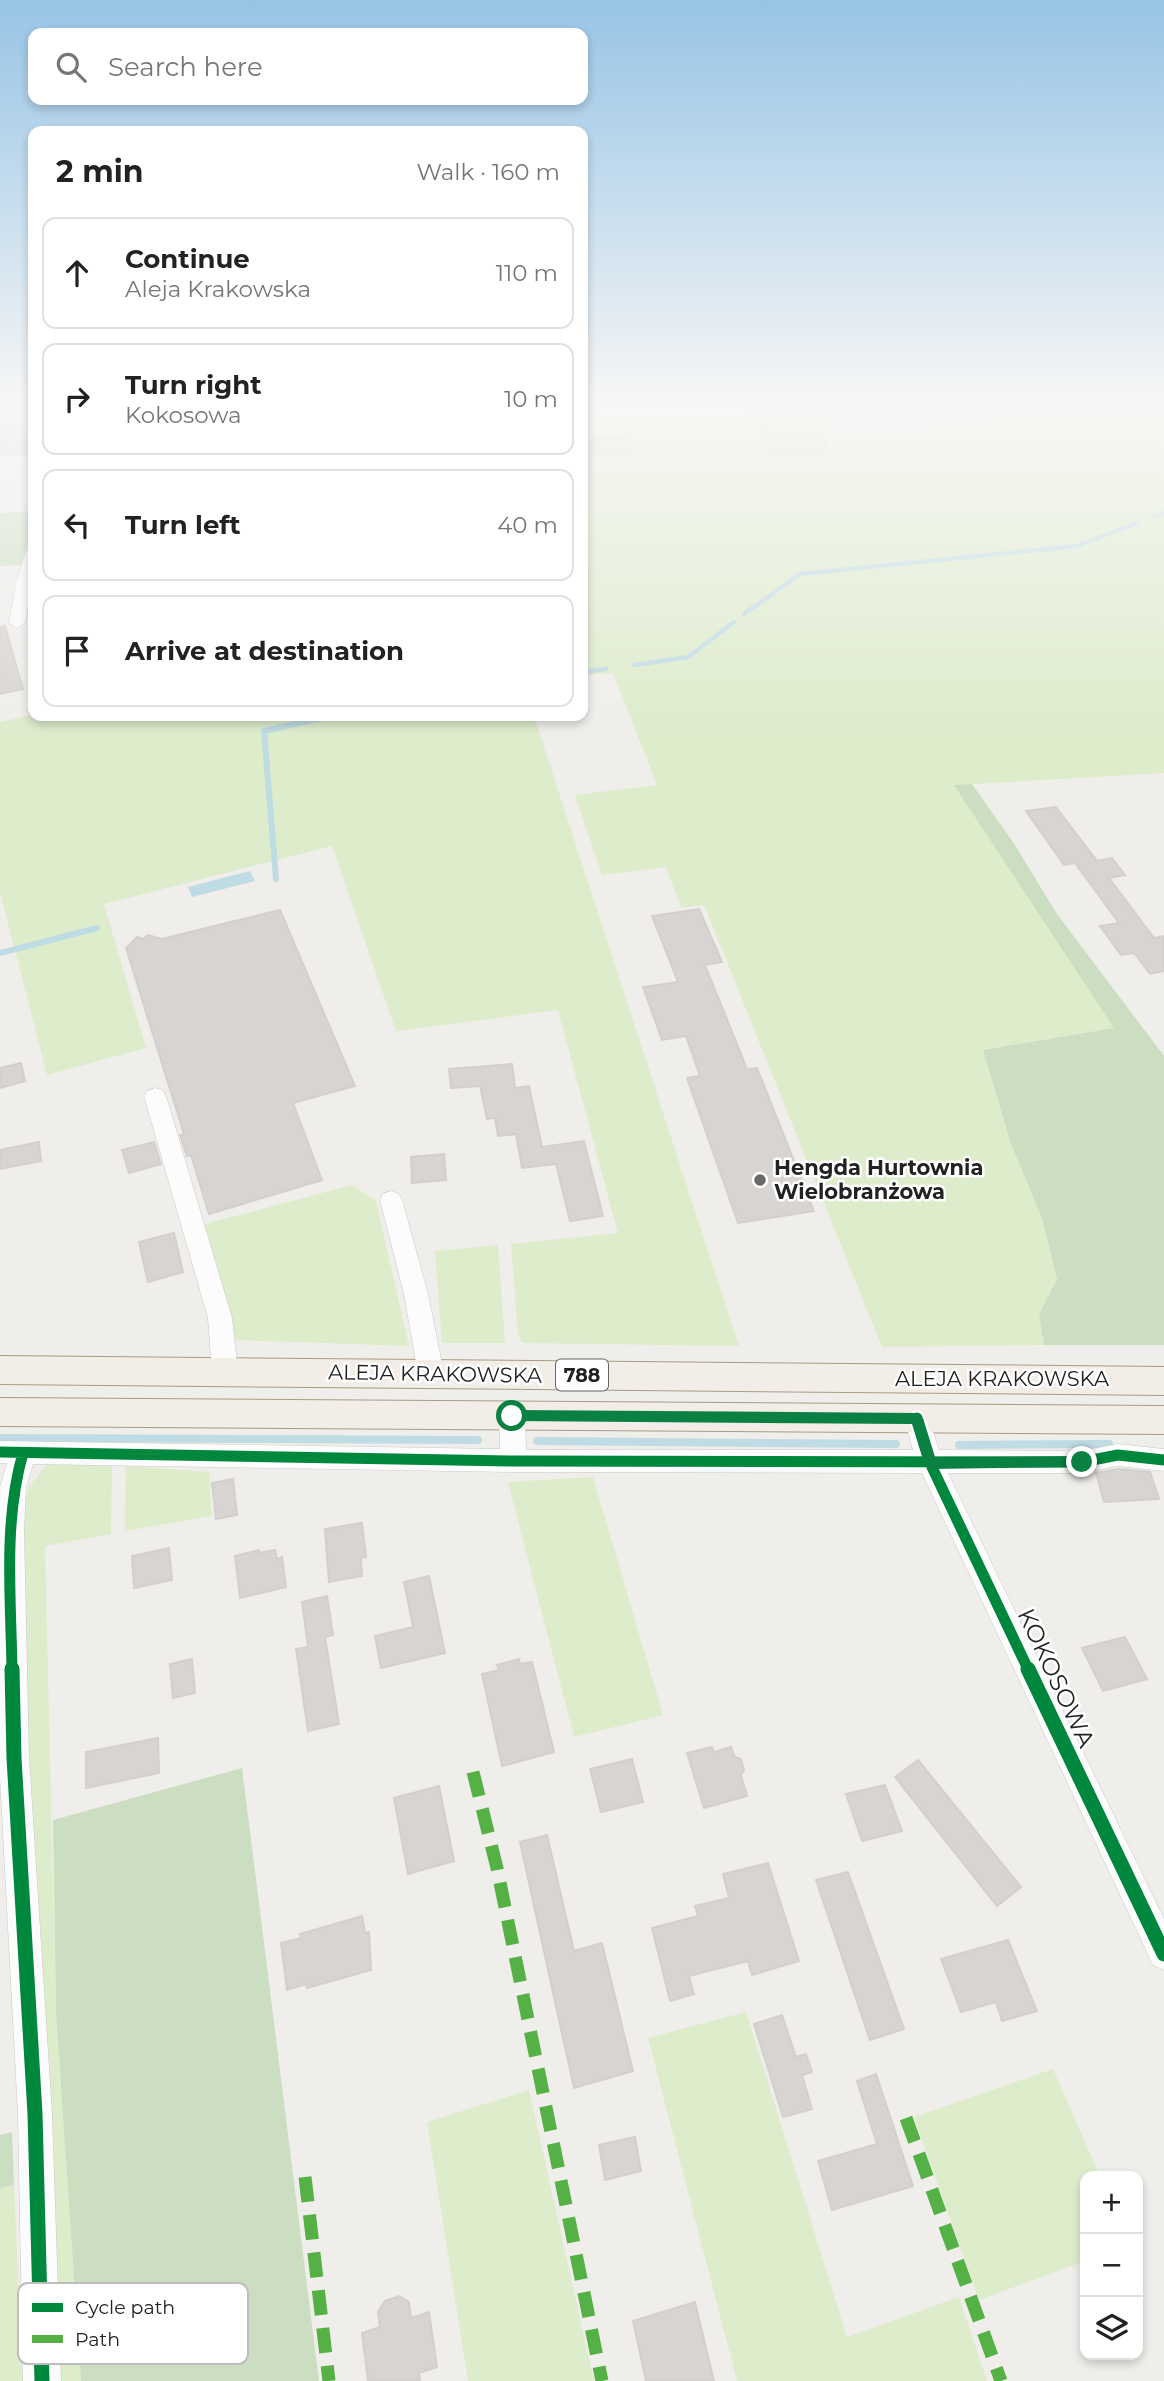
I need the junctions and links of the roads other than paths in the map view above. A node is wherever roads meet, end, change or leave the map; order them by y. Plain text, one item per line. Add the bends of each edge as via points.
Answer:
1 (28, 568) edge
2 (28, 622) edge
3 (17, 623) junction
4 (0, 626) edge
5 (155, 1096) dead end
6 (391, 1199) dead end
7 (0, 1370) edge
8 (225, 1372) junction
9 (431, 1374) junction
10 (1164, 1381) edge
11 (0, 1412) edge
12 (512, 1416) junction
13 (917, 1418) junction
14 (1151, 1420) edge
15 (11, 1452) edge
16 (1156, 1459) edge
17 (513, 1461) junction
18 (930, 1463) junction
19 (1164, 1954) edge
20 (39, 2283) edge

1 - 3 street
2 - 3 street
3 - 4 street
5 - 8 street via 220,1318
6 - 9 street
7 - 8 main road, ALEJA KRAKOWSKA / 788
8 - 9 main road, ALEJA KRAKOWSKA / 788
9 - 10 main road, ALEJA KRAKOWSKA / 788
11 - 12 main road, ALEJA KRAKOWSKA / 788
12 - 13 main road, ALEJA KRAKOWSKA / 788
12 - 17 street
13 - 14 main road, ALEJA KRAKOWSKA / 788
13 - 18 street, KOKOSOWA
14 - 16 street
15 - 17 street
15 - 20 street via 14,1758 35,2114
16 - 18 street via 1118,1455 1082,1462
17 - 18 street
18 - 19 street, KOKOSOWA

